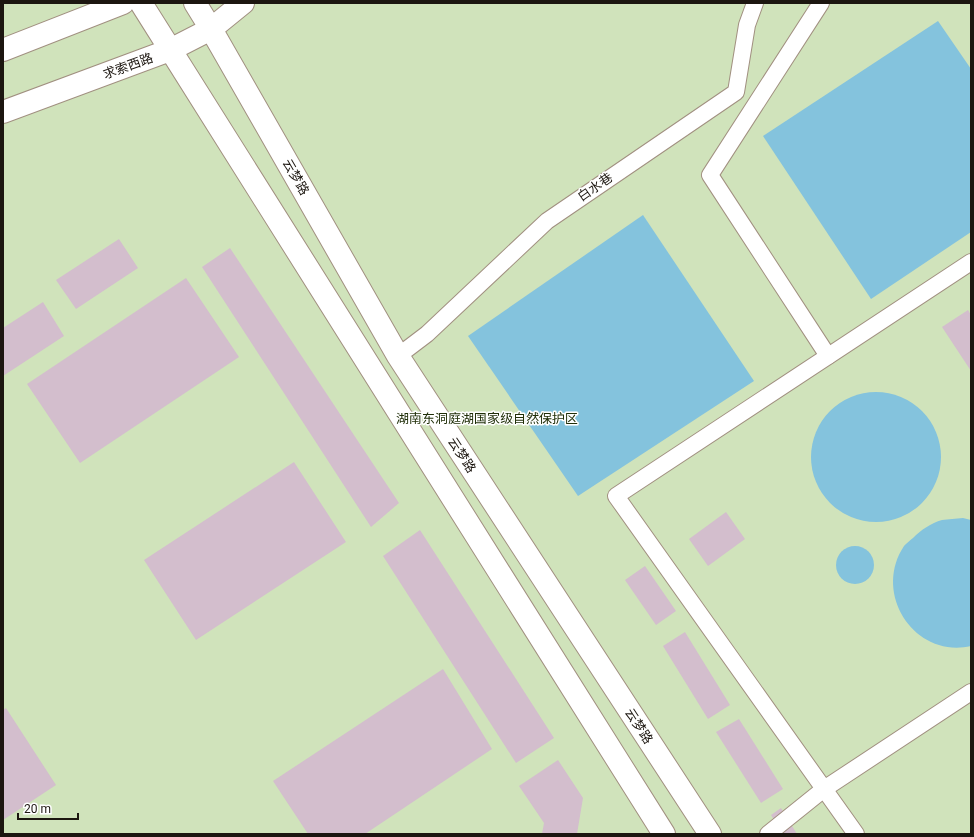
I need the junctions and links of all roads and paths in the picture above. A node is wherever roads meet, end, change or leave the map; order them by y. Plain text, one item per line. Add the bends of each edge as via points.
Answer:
1 (123, 3) edge
2 (141, 3) edge
3 (195, 3) edge
4 (243, 3) edge
5 (755, 3) edge
6 (822, 3) edge
7 (211, 29) junction
8 (3, 50) edge
9 (170, 50) junction
10 (3, 112) edge
11 (971, 262) edge
12 (398, 356) junction
13 (828, 356) junction
14 (971, 692) edge
15 (824, 789) junction
16 (664, 834) edge
17 (710, 834) edge
18 (768, 834) edge
19 (856, 834) edge

1 - 8 main road
2 - 9 main road
3 - 7 main road, 云梦路
4 - 7 main road, 求索西路
5 - 12 street, 白水巷 via 747,25 736,92 547,221 427,334
6 - 13 street via 710,175
7 - 9 main road, 求索西路
7 - 12 main road, 云梦路
9 - 10 main road, 求索西路
9 - 16 main road
11 - 13 street
12 - 17 main road, 云梦路
13 - 15 street via 616,496
14 - 15 street
15 - 18 street
15 - 19 street

